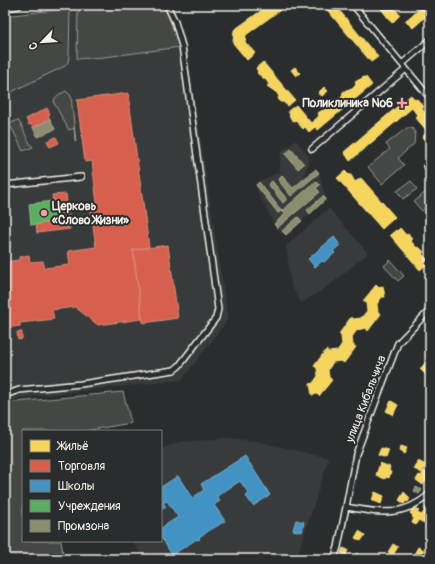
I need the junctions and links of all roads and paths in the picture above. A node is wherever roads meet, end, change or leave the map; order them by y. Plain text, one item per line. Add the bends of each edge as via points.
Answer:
1 (18, 5) edge
2 (167, 5) edge
3 (352, 5) edge
4 (5, 7) edge
5 (430, 40) edge
6 (402, 64) junction
7 (406, 69) junction
8 (430, 98) edge
9 (312, 149) dead end
10 (81, 177) dead end
11 (5, 185) edge
12 (430, 310) edge
13 (5, 395) edge
14 (430, 494) edge
15 (346, 507) junction
16 (334, 559) edge

1 - 4 main road
2 - 13 street via 182,46 218,309 216,318 174,370 19,390
3 - 6 street
5 - 6 street
6 - 7 street
7 - 8 street
7 - 9 street
10 - 11 street
12 - 15 street, улица Кибальчича via 398,343 356,454
14 - 15 street via 406,509 391,512 372,512
15 - 16 street, улица Кибальчича

